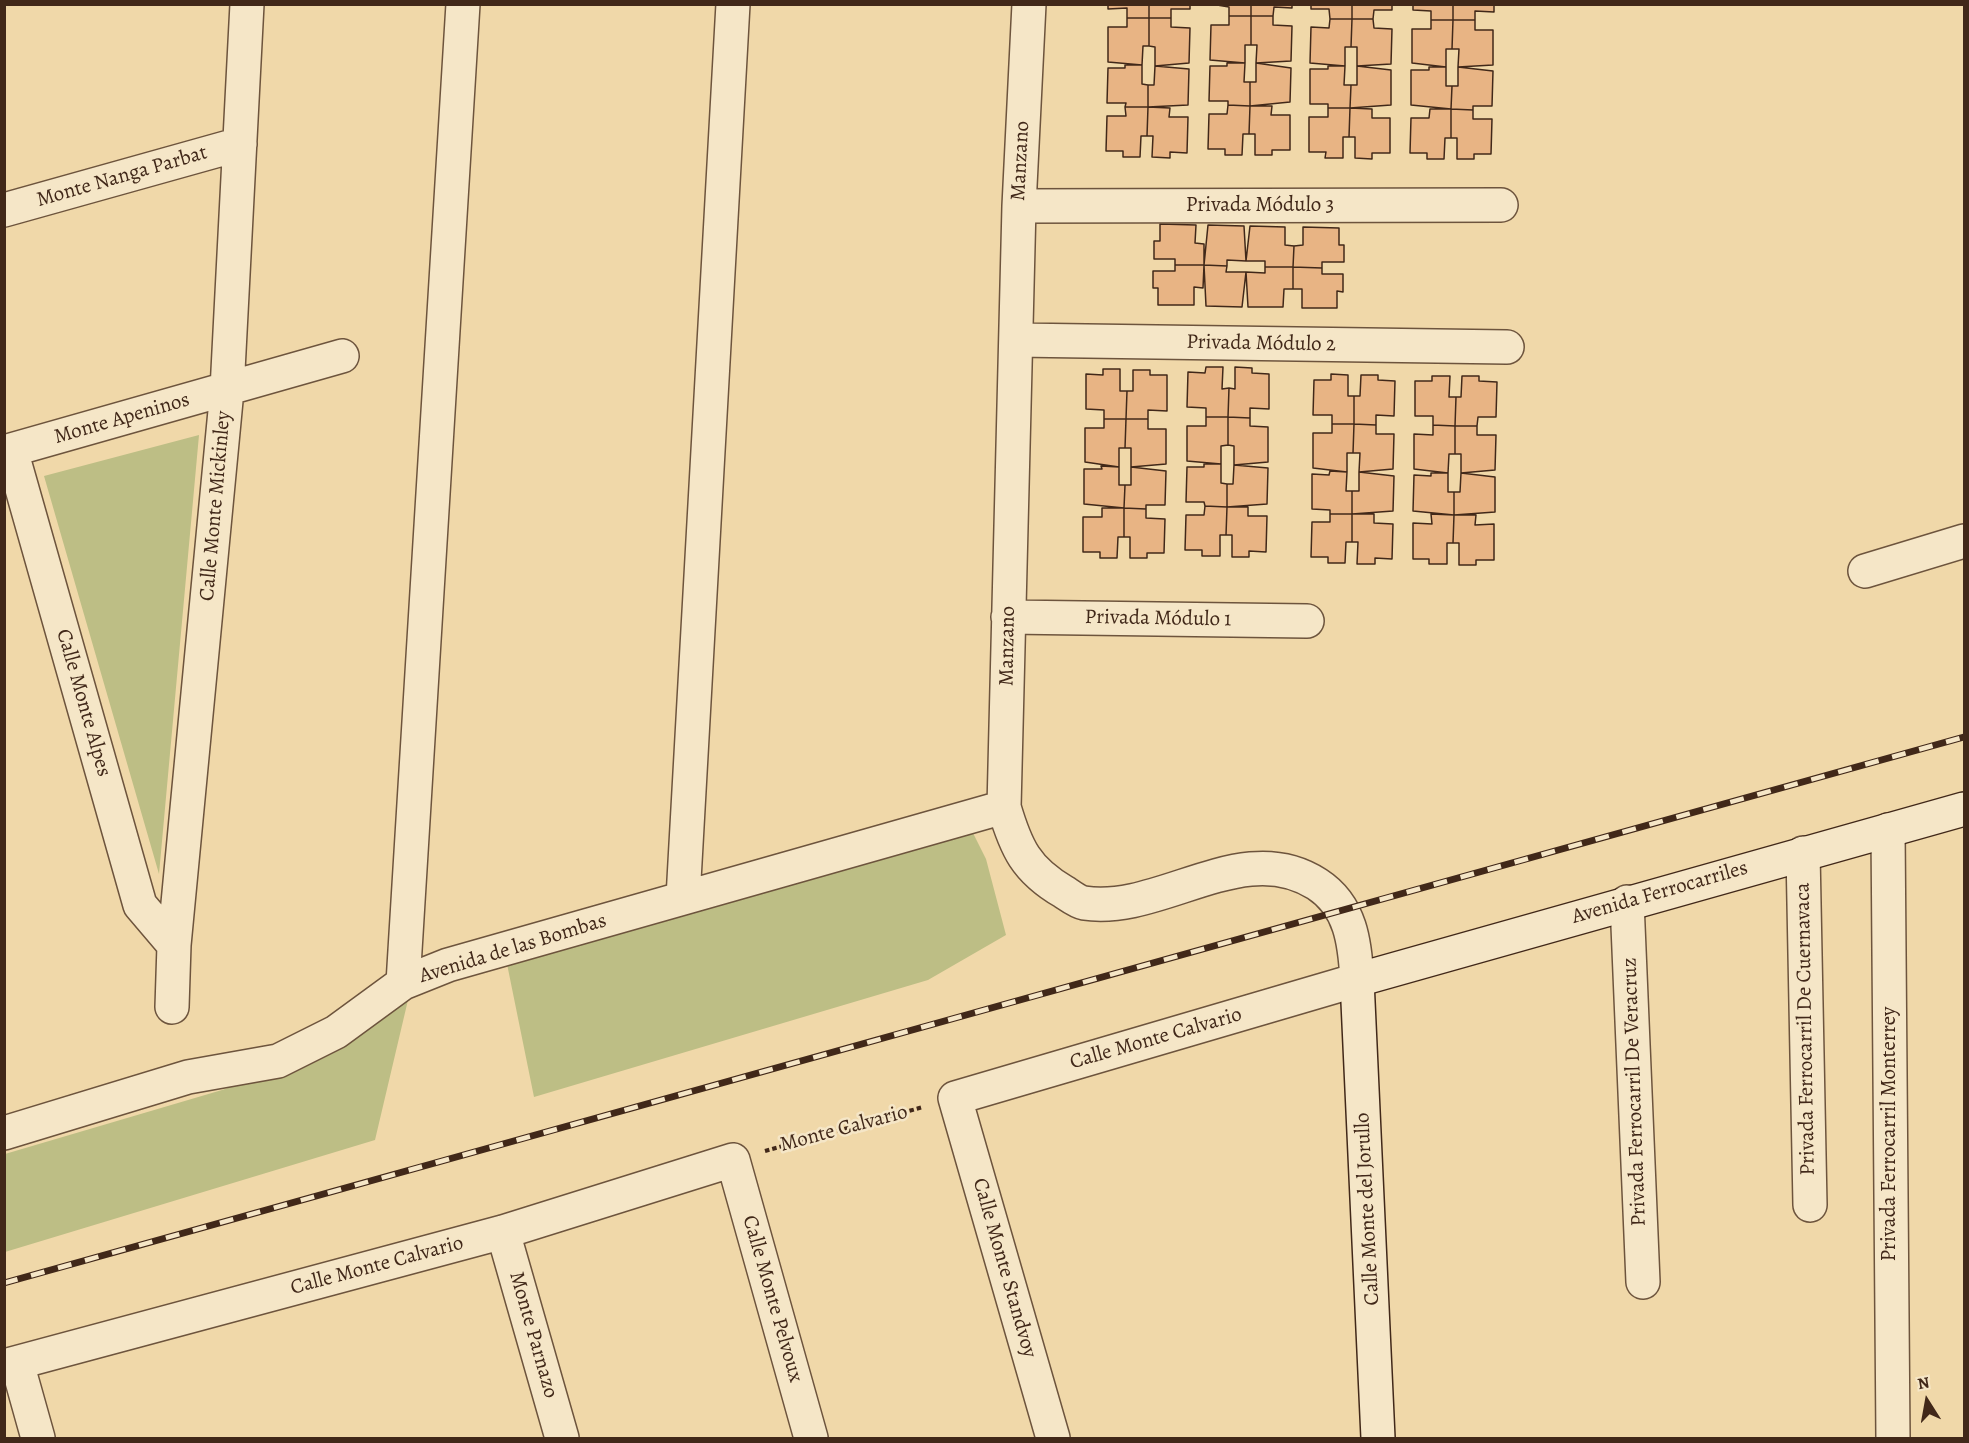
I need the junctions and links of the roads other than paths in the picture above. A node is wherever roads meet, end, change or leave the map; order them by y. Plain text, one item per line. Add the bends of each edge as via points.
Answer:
1 (247, 4) edge
2 (463, 4) edge
3 (733, 4) edge
4 (1029, 4) edge
5 (240, 144) junction
6 (1501, 205) dead end
7 (1019, 206) junction
8 (4, 210) edge
9 (1016, 340) junction
10 (1507, 347) dead end
11 (342, 356) dead end
12 (226, 390) junction
13 (8, 451) edge
14 (1965, 542) edge
15 (1865, 571) dead end
16 (1008, 617) junction
17 (1307, 621) dead end
18 (1004, 807) junction
19 (1965, 809) edge
20 (1888, 830) junction
21 (1803, 853) junction
22 (683, 898) junction
23 (1627, 902) junction
24 (174, 945) junction
25 (1357, 980) junction
26 (403, 983) junction
27 (172, 1007) dead end
28 (955, 1098) joint
29 (4, 1133) edge
30 (734, 1160) joint
31 (1810, 1205) dead end
32 (503, 1232) junction
33 (1643, 1282) dead end
34 (11, 1364) edge
35 (38, 1438) edge
36 (562, 1438) edge
37 (811, 1438) edge
38 (1053, 1438) edge
39 (1378, 1438) edge
40 (1893, 1438) edge

1 - 5 street, Calle Monte Mickinley
2 - 26 street
3 - 22 street
4 - 7 street, Manzano
5 - 8 street, Monte Nanga Parbat
5 - 12 street, Calle Monte Mickinley
6 - 7 street, Privada Módulo 3
7 - 9 street, Manzano
9 - 10 street, Privada Módulo 2
9 - 16 street, Manzano
11 - 12 street, Monte Apeninos
12 - 13 street, Monte Apeninos
12 - 24 street, Calle Monte Mickinley
13 - 24 street, Calle Monte Alpes via 140,905
14 - 15 street
16 - 17 street, Privada Módulo 1
16 - 18 street, Manzano
18 - 22 street, Avenida de las Bombas
18 - 25 street, Manzano via 1015,844 1043,879 1082,903 1127,903 1233,872 1273,869 1306,877 1328,891 1344,911 1355,947
19 - 20 street, Avenida Ferrocarriles
20 - 21 street, Avenida Ferrocarriles
20 - 40 street, Privada Ferrocarril Monterrey
21 - 23 street, Avenida Ferrocarriles
21 - 31 street, Privada Ferrocarril De Cuernavaca
22 - 26 street, Avenida de las Bombas via 448,965
23 - 25 street, Avenida Ferrocarriles
23 - 33 street, Privada Ferrocarril De Veracruz
24 - 27 street, Calle Monte Mickinley
25 - 28 street, Calle Monte Calvario
25 - 39 street, Calle Monte del Jorullo
26 - 29 street, Avenida de las Bombas via 336,1032 278,1061 188,1077
28 - 38 street, Calle Monte Standvoy
30 - 32 street, Calle Monte Calvario
30 - 37 street, Calle Monte Pelvoux
32 - 34 street, Calle Monte Calvario
32 - 36 street, Monte Parnazo
34 - 35 street

